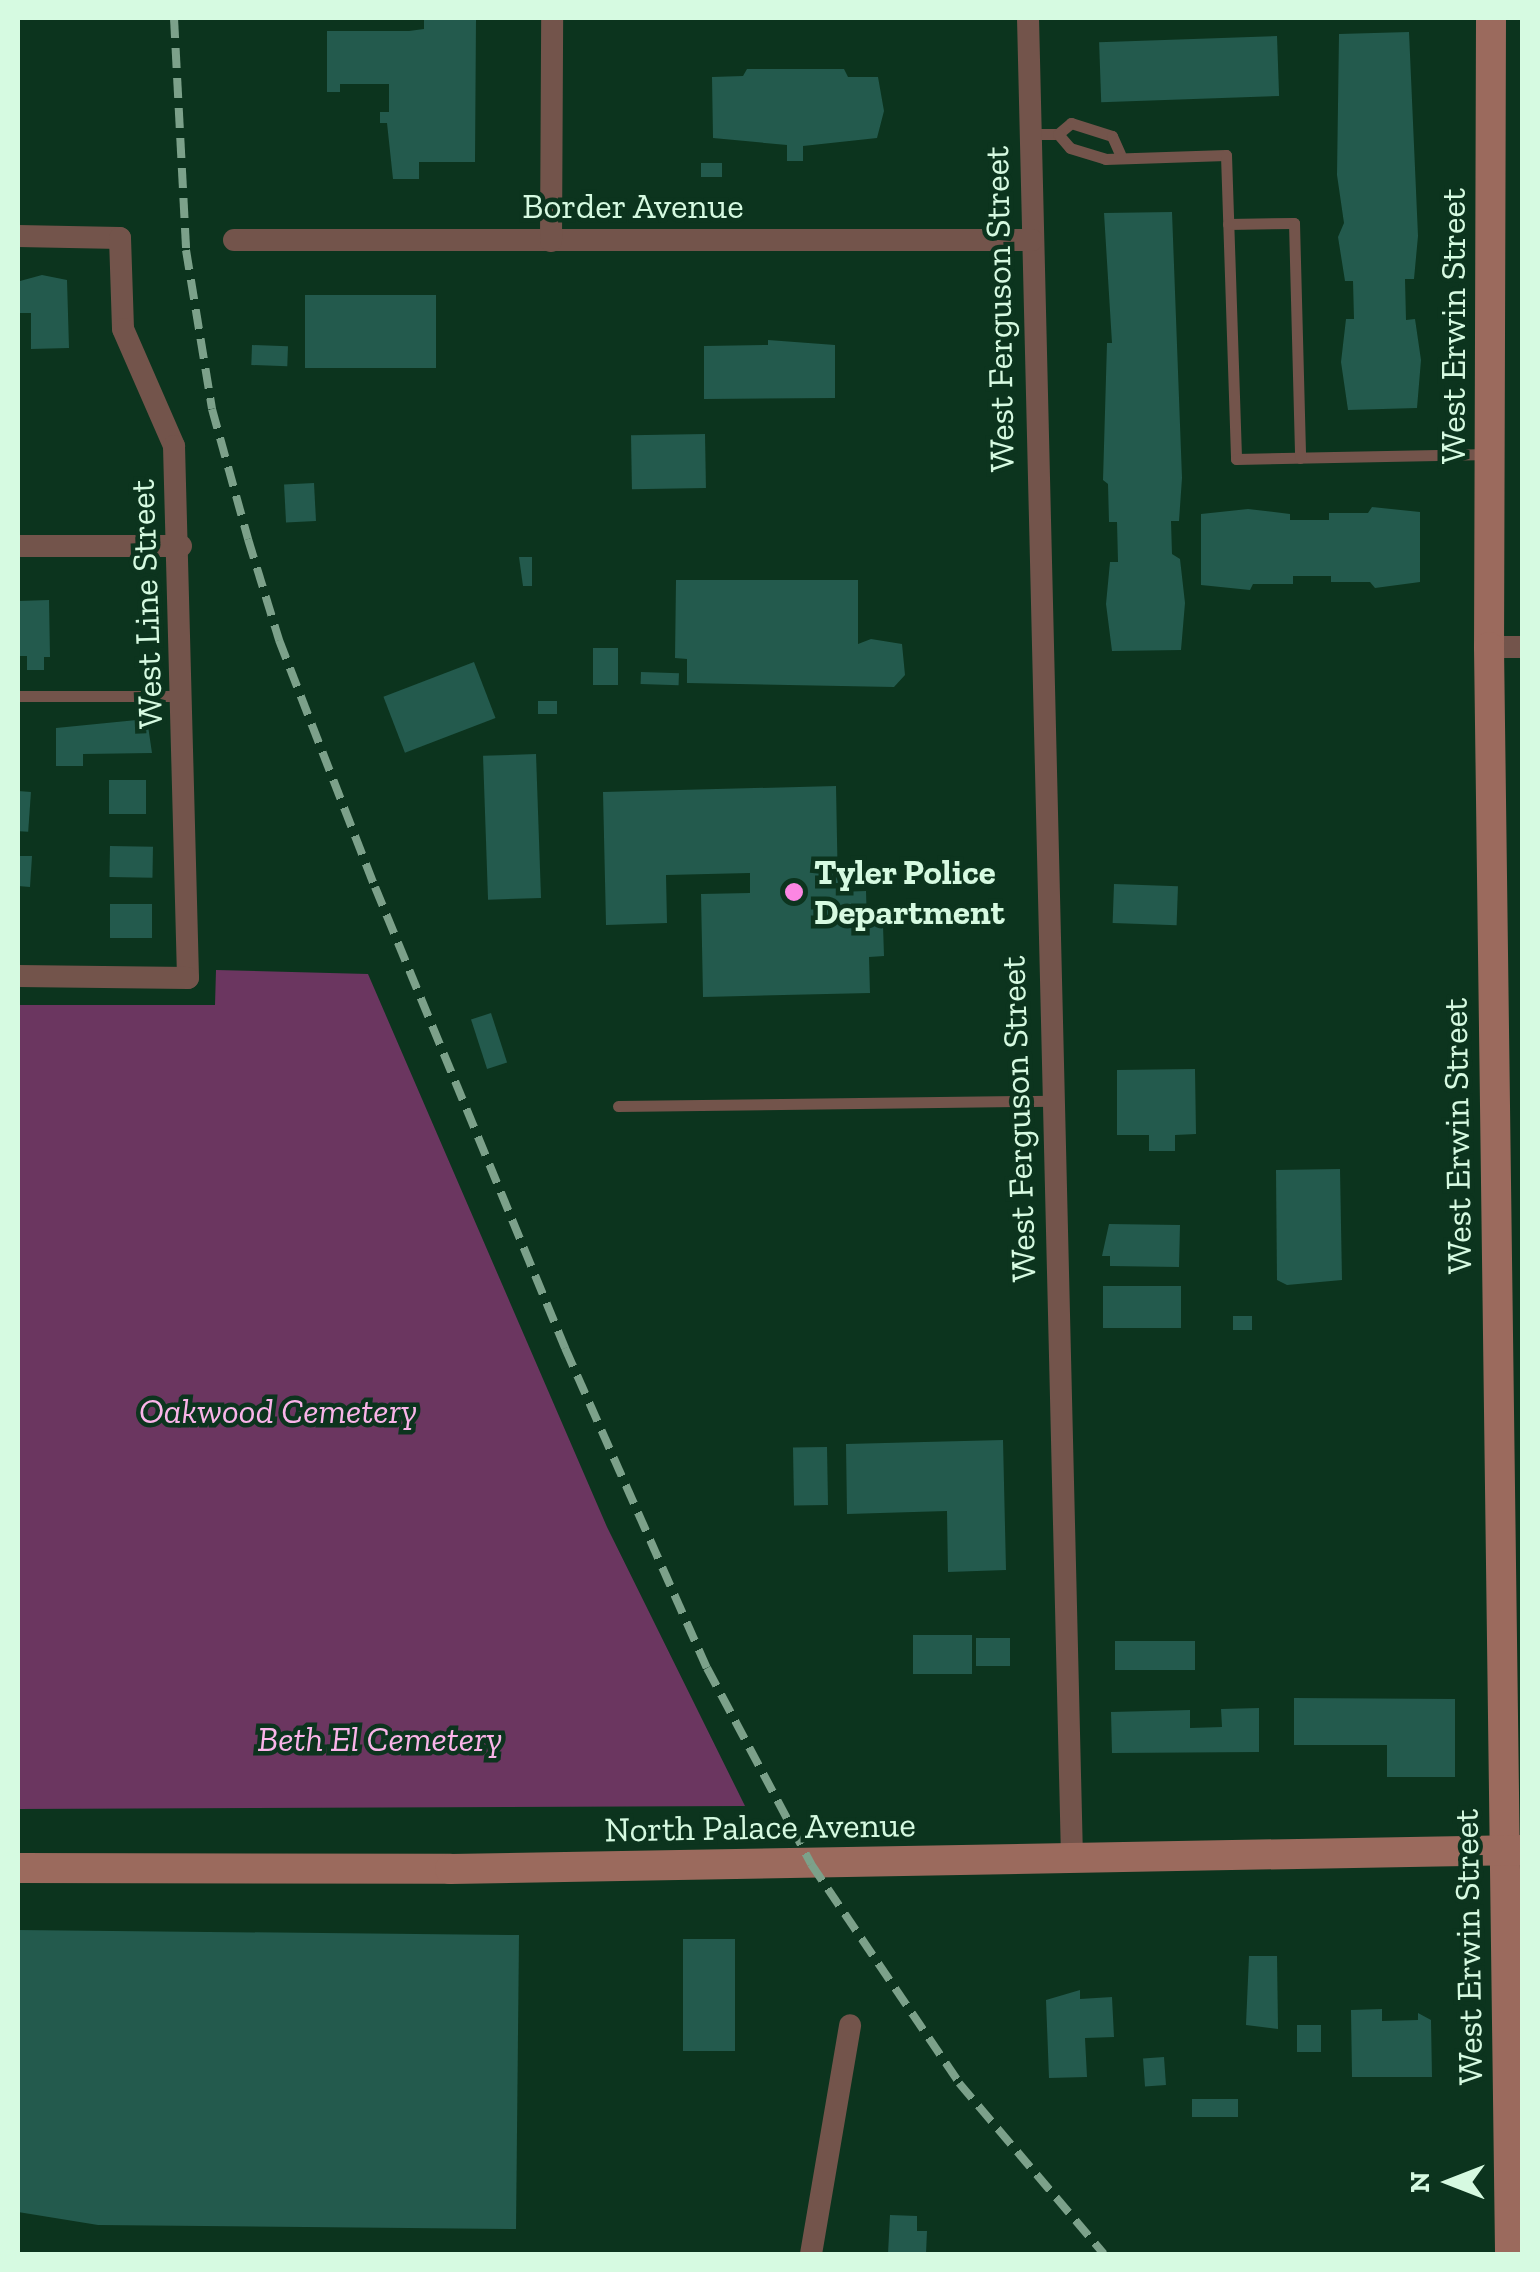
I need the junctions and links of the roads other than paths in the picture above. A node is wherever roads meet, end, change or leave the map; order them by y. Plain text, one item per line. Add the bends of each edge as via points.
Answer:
1 (552, 18) edge
2 (1028, 18) edge
3 (1491, 18) edge
4 (1030, 134) junction
5 (1058, 134) junction
6 (1120, 154) junction
7 (1228, 224) junction
8 (18, 236) edge
9 (234, 240) dead end
10 (1032, 240) junction
11 (551, 242) junction
12 (1490, 454) junction
13 (1300, 458) junction
14 (18, 546) edge
15 (181, 546) junction
16 (1489, 647) junction
17 (1522, 647) edge
18 (18, 696) edge
19 (185, 696) junction
20 (18, 976) edge
21 (1051, 1101) junction
22 (618, 1106) dead end
23 (1513, 1850) edge
24 (1072, 1859) junction
25 (18, 1868) edge
26 (850, 2024) dead end
27 (811, 2254) edge
28 (1510, 2254) edge
29 (1522, 2254) edge

1 - 11 street
2 - 4 street, West Ferguson Street
3 - 12 main road, West Erwin Street
4 - 5 lane
4 - 10 street, West Ferguson Street
5 - 6 lane via 1070,148 1105,160
5 - 6 lane via 1071,123 1112,136
6 - 7 lane via 1226,155
7 - 13 lane via 1236,459
7 - 13 lane via 1294,223
8 - 15 street, West Line Street via 120,238 123,329 174,446
9 - 11 street, Border Avenue
10 - 11 street, Border Avenue
10 - 21 street, West Ferguson Street
12 - 13 lane
12 - 16 main road, West Erwin Street
14 - 15 street
15 - 19 street, West Line Street
16 - 17 street
16 - 23 main road, West Erwin Street
18 - 19 lane
19 - 20 street, West Line Street via 188,978
21 - 22 lane
21 - 24 street, West Ferguson Street
23 - 24 main road, North Palace Avenue
23 - 28 main road, West Erwin Street
24 - 25 main road, North Palace Avenue
26 - 27 street
28 - 29 street

